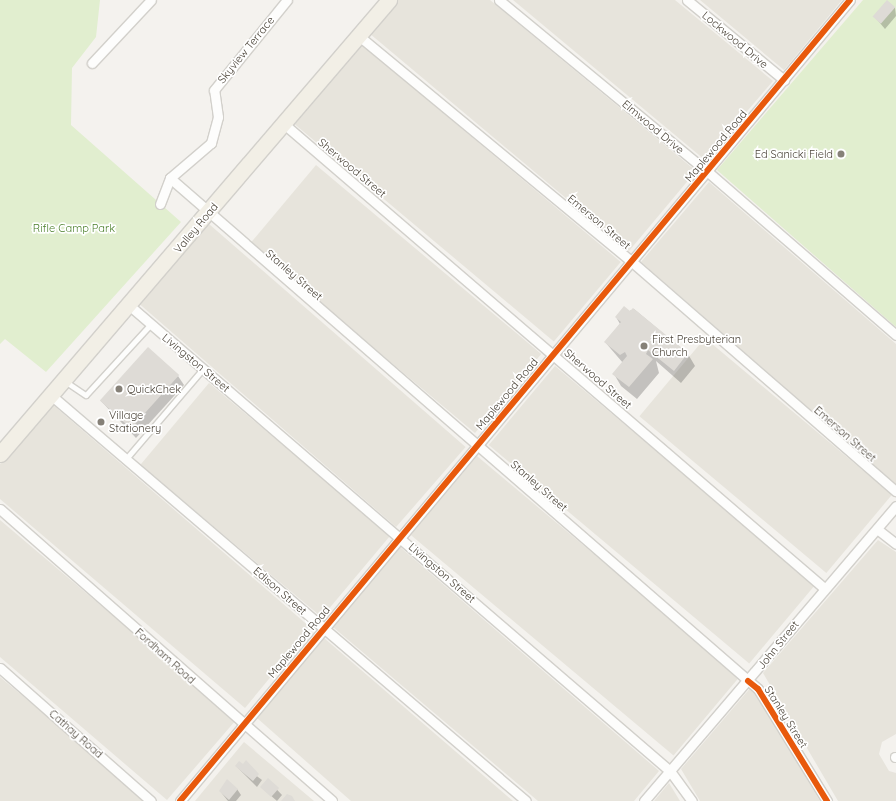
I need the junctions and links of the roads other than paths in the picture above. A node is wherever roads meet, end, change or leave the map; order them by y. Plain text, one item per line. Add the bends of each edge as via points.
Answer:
1 (151, 0) edge
2 (287, 0) edge
3 (499, 0) edge
4 (687, 0) edge
5 (850, 0) edge
6 (387, 1) edge
7 (359, 36) junction
8 (92, 63) dead end
9 (784, 80) junction
10 (284, 124) junction
11 (708, 172) junction
12 (170, 178) junction
13 (160, 204) dead end
14 (207, 214) junction
15 (631, 261) junction
16 (130, 306) junction
17 (151, 324) junction
18 (896, 335) edge
19 (554, 353) junction
20 (203, 369) junction
21 (65, 381) junction
22 (52, 396) junction
23 (477, 445) junction
24 (0, 454) edge
25 (126, 459) junction
26 (896, 491) edge
27 (896, 506) edge
28 (0, 509) edge
29 (877, 529) junction
30 (401, 537) junction
31 (896, 544) edge
32 (824, 588) junction
33 (324, 628) junction
34 (0, 668) edge
35 (748, 682) junction
36 (242, 725) junction
37 (670, 771) junction
38 (151, 801) edge
39 (180, 801) edge
40 (332, 801) edge
41 (526, 801) edge
42 (644, 801) edge
43 (692, 801) edge
44 (827, 801) edge

1 - 8 street
2 - 12 street, Skyview Terrace via 214,90 218,117 211,143
3 - 11 street, Elmwood Drive
4 - 9 street, Lockwood Drive
5 - 9 street, Maplewood Road
6 - 7 main road, Valley Road
7 - 10 main road, Valley Road
7 - 15 street, Emerson Street
9 - 11 street, Maplewood Road
10 - 14 main road, Valley Road
10 - 19 street, Sherwood Street
11 - 15 street, Maplewood Road
11 - 18 street, Elmwood Drive
12 - 13 street, Skyview Terrace
12 - 14 street
14 - 16 main road, Valley Road
14 - 23 street, Stanley Street
15 - 19 street, Maplewood Road
15 - 26 street, Emerson Street
16 - 17 street, Livingston Street
16 - 21 main road, Valley Road
17 - 20 street, Livingston Street
17 - 21 lane via 86,395
19 - 23 street, Maplewood Road
19 - 32 street, Sherwood Street
20 - 25 lane
20 - 30 street, Livingston Street
21 - 22 main road, Valley Road
22 - 24 main road, Valley Road
22 - 25 street, Edison Street
23 - 30 street, Maplewood Road
23 - 35 street, Stanley Street
25 - 33 street, Edison Street
27 - 29 street, John Street
28 - 36 street, Fordham Road
29 - 31 street
29 - 32 street, John Street
30 - 33 street, Maplewood Road
30 - 37 street, Livingston Street
32 - 35 street, John Street
33 - 36 street, Maplewood Road
33 - 41 street, Edison Street
34 - 38 street, Cathay Road
35 - 37 street, John Street
35 - 44 street, Stanley Street via 758,689
36 - 39 street, Maplewood Road
36 - 40 street, Fordham Road
37 - 42 street, John Street
37 - 43 street, Livingston Street

